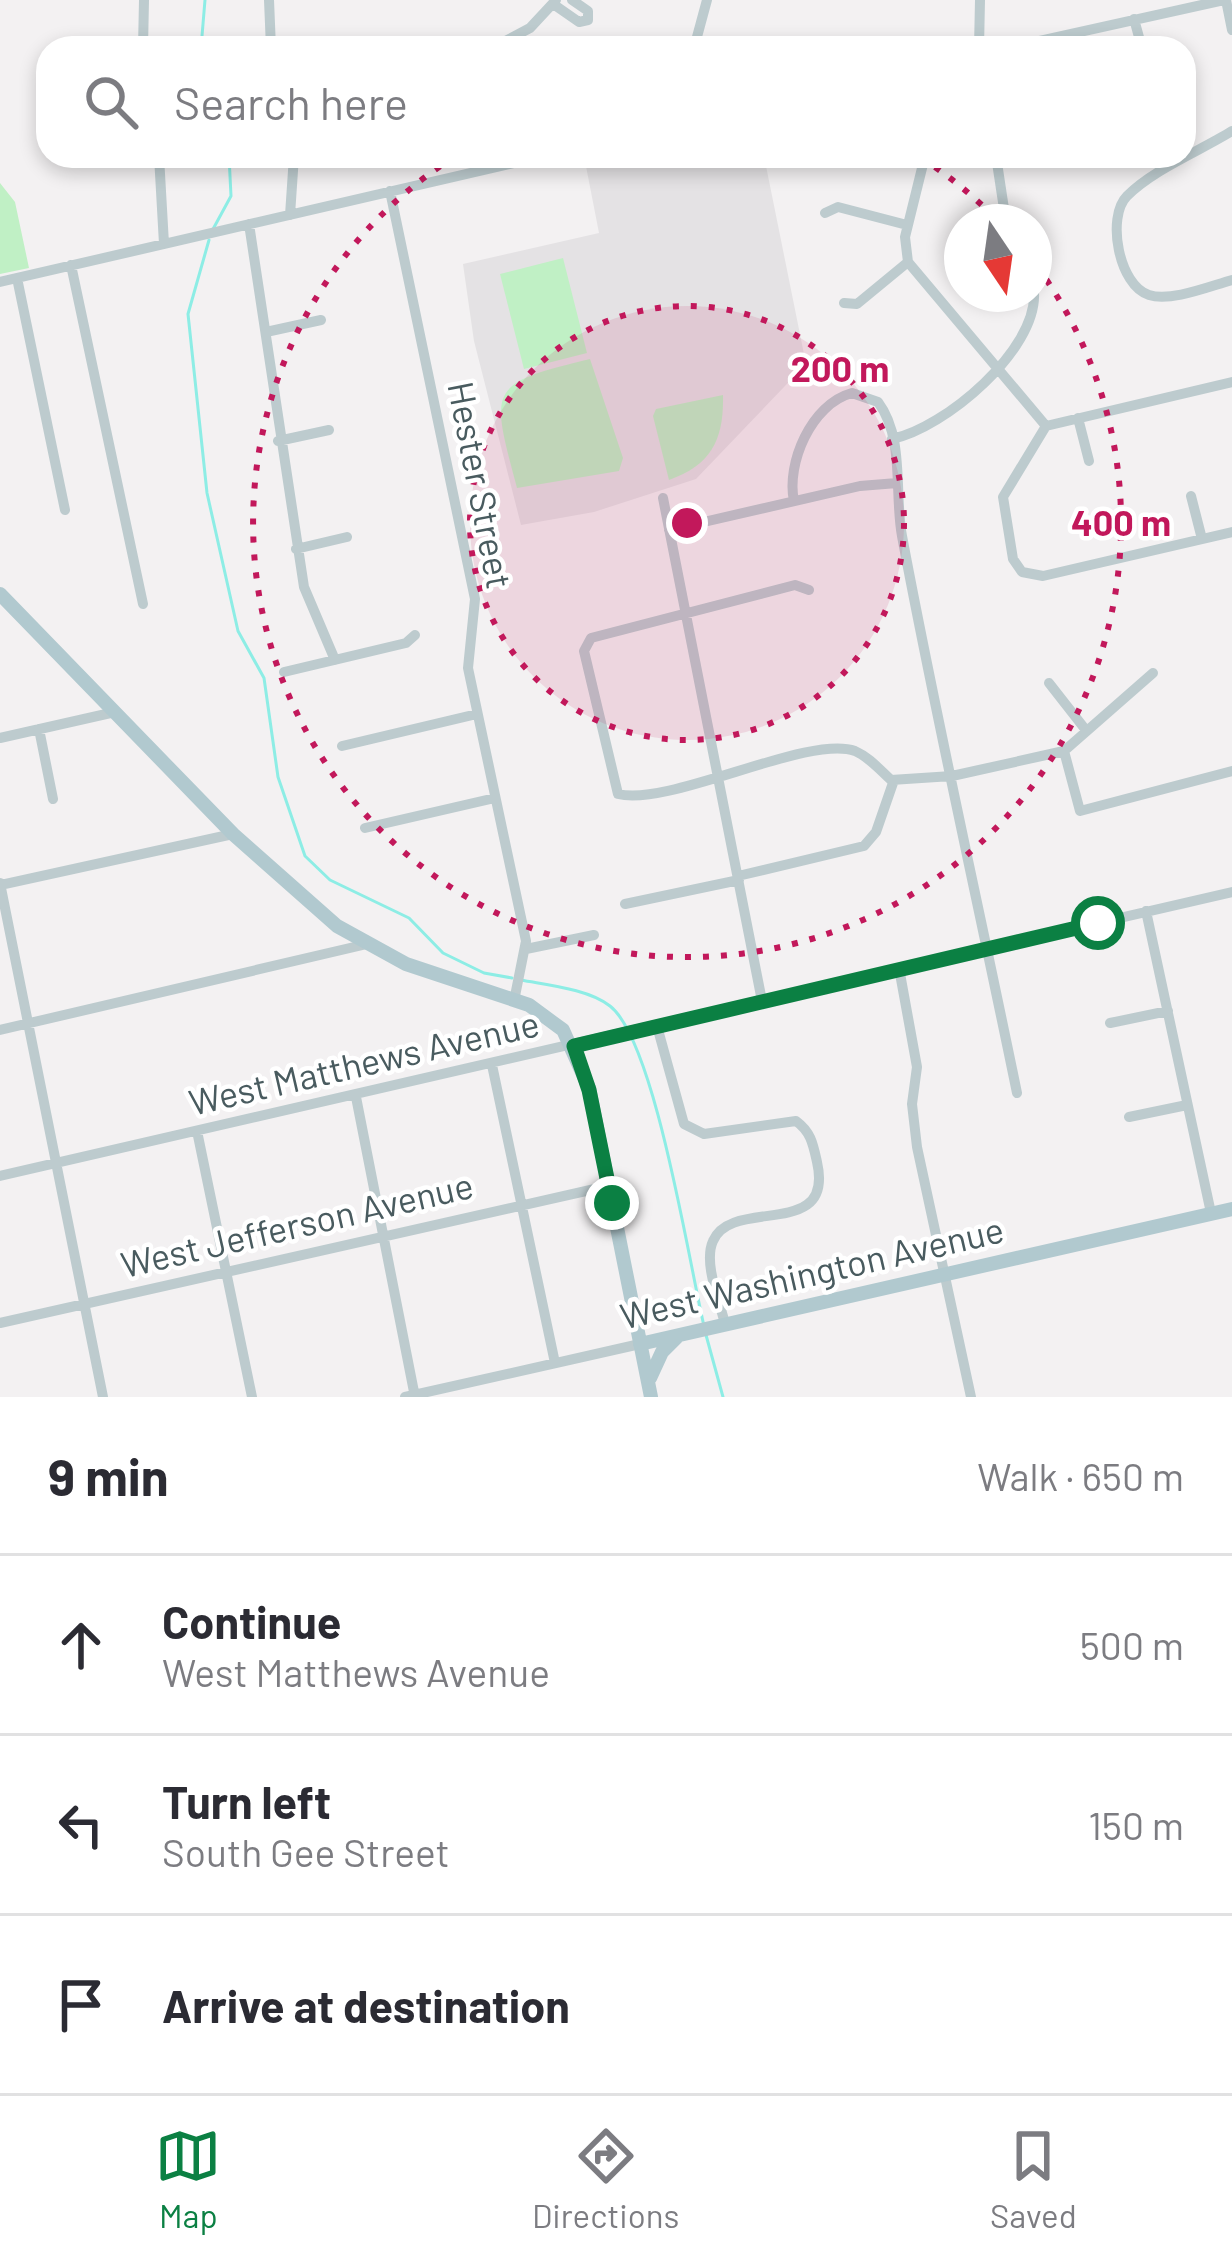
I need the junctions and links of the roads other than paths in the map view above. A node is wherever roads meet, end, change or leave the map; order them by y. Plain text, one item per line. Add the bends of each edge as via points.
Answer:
1 (144, 0) edge
2 (269, 0) edge
3 (572, 0) edge
4 (707, 0) edge
5 (980, 0) edge
6 (1225, 0) edge
7 (555, 2) edge
8 (1161, 6) edge
9 (1134, 19) junction
10 (1232, 29) edge
11 (143, 36) edge
12 (270, 36) edge
13 (516, 36) edge
14 (697, 36) edge
15 (979, 36) edge
16 (1060, 36) edge
17 (1139, 36) edge
18 (1228, 133) edge
19 (1232, 148) edge
20 (1196, 154) edge
21 (160, 168) edge
22 (293, 168) edge
23 (491, 168) edge
24 (923, 168) edge
25 (995, 168) edge
26 (1174, 168) edge
27 (390, 191) junction
28 (1002, 204) edge
29 (825, 213) dead end
30 (290, 214) junction
31 (249, 224) junction
32 (907, 225) junction
33 (164, 244) junction
34 (908, 262) junction
35 (70, 266) junction
36 (17, 278) junction
37 (1232, 280) edge
38 (0, 282) edge
39 (844, 303) dead end
40 (1030, 312) edge
41 (321, 320) dead end
42 (266, 332) junction
43 (996, 368) junction
44 (1232, 382) edge
45 (1078, 418) junction
46 (1046, 426) junction
47 (329, 430) dead end
48 (892, 439) junction
49 (278, 441) junction
50 (1089, 461) dead end
51 (897, 483) junction
52 (1191, 496) dead end
53 (663, 498) dead end
54 (794, 501) junction
55 (65, 510) dead end
56 (669, 530) junction
57 (1232, 532) edge
58 (347, 537) dead end
59 (1202, 539) junction
60 (296, 549) junction
61 (809, 590) dead end
62 (0, 594) edge
63 (143, 604) dead end
64 (685, 610) junction
65 (415, 635) dead end
66 (335, 660) junction
67 (284, 672) dead end
68 (1153, 674) dead end
69 (1049, 683) dead end
70 (116, 712) junction
71 (477, 714) junction
72 (39, 729) junction
73 (1085, 729) junction
74 (0, 737) edge
75 (342, 746) dead end
76 (1064, 751) junction
77 (1232, 771) edge
78 (718, 776) junction
79 (952, 776) junction
80 (894, 780) junction
81 (52, 799) dead end
82 (495, 799) junction
83 (364, 828) dead end
84 (233, 834) junction
85 (738, 878) junction
86 (0, 884) edge
87 (1232, 892) edge
88 (625, 904) dead end
89 (1146, 911) junction
90 (594, 935) dead end
91 (367, 944) junction
92 (983, 948) junction
93 (526, 949) junction
94 (898, 968) junction
95 (516, 995) junction
96 (762, 1000) junction
97 (1168, 1011) junction
98 (1110, 1023) dead end
99 (28, 1024) junction
100 (657, 1026) junction
101 (0, 1030) edge
102 (574, 1046) junction
103 (491, 1065) junction
104 (1017, 1093) dead end
105 (356, 1096) junction
106 (1187, 1105) junction
107 (1129, 1117) dead end
108 (197, 1132) junction
109 (57, 1163) junction
110 (0, 1176) edge
111 (608, 1186) junction
112 (521, 1204) junction
113 (1232, 1209) edge
114 (1210, 1214) junction
115 (383, 1236) junction
116 (224, 1273) junction
117 (945, 1273) junction
118 (85, 1304) junction
119 (0, 1323) edge
120 (722, 1325) junction
121 (685, 1334) junction
122 (640, 1344) junction
123 (555, 1363) junction
124 (650, 1390) edge
125 (411, 1396) edge
126 (103, 1397) edge
127 (252, 1397) edge
128 (971, 1397) edge

1 - 11 street
2 - 12 street
3 - 7 street via 588,20 579,22
4 - 14 street
5 - 15 street
6 - 8 street
6 - 10 street
7 - 13 street
8 - 9 street
9 - 16 street
9 - 17 street
18 - 19 street
18 - 20 street
21 - 33 street
22 - 30 street
23 - 27 street
24 - 32 street
25 - 28 street
26 - 37 street via 1121,203 1116,225 1126,271 1142,292 1164,296
27 - 30 street
27 - 71 street, Hester Street via 475,599 466,648
29 - 32 street via 838,207
30 - 31 street
31 - 33 street
31 - 42 street
32 - 34 street
33 - 35 street
34 - 39 street via 857,304
34 - 43 street
35 - 36 street
35 - 63 street
36 - 38 street
36 - 55 street
40 - 43 street via 1026,336
41 - 42 street
42 - 49 street
43 - 46 street
43 - 48 street via 927,429
44 - 45 street
45 - 46 street
45 - 50 street
46 - 59 street via 1003,497 1013,559 1029,575
47 - 49 street
48 - 51 street
48 - 54 street via 882,407 868,396 834,400 790,467
49 - 60 street
51 - 54 street
51 - 79 street
52 - 59 street
53 - 56 street
54 - 56 street
56 - 64 street
57 - 59 street
58 - 60 street
60 - 66 street
61 - 64 street via 795,585
62 - 70 main road
64 - 78 street
64 - 78 street via 597,634 585,648 618,794
65 - 66 street
66 - 67 street
68 - 73 street
69 - 73 street
70 - 72 street
70 - 84 main road
71 - 75 street
71 - 82 street, Hester Street
72 - 74 street
72 - 81 street
73 - 76 street
76 - 77 street via 1080,811
76 - 79 street
78 - 80 street via 845,749
78 - 85 street
79 - 80 street
79 - 92 street
80 - 85 street via 864,846
82 - 83 street
82 - 93 street, Hester Street
84 - 86 street
84 - 91 main road via 291,890
85 - 88 street
85 - 96 street
86 - 99 street
87 - 89 street, West Matthews Avenue
89 - 92 street, West Matthews Avenue
89 - 97 street
90 - 93 street
91 - 95 main road via 447,980
91 - 99 street
92 - 94 street, West Matthews Avenue
92 - 104 street
93 - 95 street, Hester Street
94 - 96 street, West Matthews Avenue
94 - 117 street via 915,1054 917,1147
95 - 102 main road
96 - 100 street, West Matthews Avenue
97 - 98 street
97 - 106 street
99 - 101 street
99 - 109 street
100 - 102 street, West Matthews Avenue
100 - 120 street via 684,1124 704,1134 796,1121 811,1138 820,1175 807,1205 716,1235 710,1254
102 - 103 street, West Matthews Avenue
102 - 111 main road
103 - 105 street, West Matthews Avenue
103 - 112 street
105 - 108 street, West Matthews Avenue
105 - 115 street
106 - 107 street
106 - 114 street
108 - 109 street, West Matthews Avenue
108 - 116 street
109 - 110 street, West Matthews Avenue
109 - 118 street
111 - 112 street, West Jefferson Avenue
111 - 122 main road
112 - 115 street, West Jefferson Avenue
112 - 123 street
113 - 114 main road, West Washington Avenue
114 - 117 main road, West Washington Avenue
115 - 116 street, West Jefferson Avenue
115 - 125 street
116 - 118 street, West Jefferson Avenue
116 - 127 street
117 - 120 main road, West Washington Avenue
117 - 128 street
118 - 119 street, West Jefferson Avenue
118 - 126 street
120 - 121 main road, West Washington Avenue
121 - 122 main road, West Washington Avenue
121 - 124 main road via 662,1352
122 - 123 street, West Washington Avenue
122 - 124 main road
123 - 125 street, West Washington Avenue

